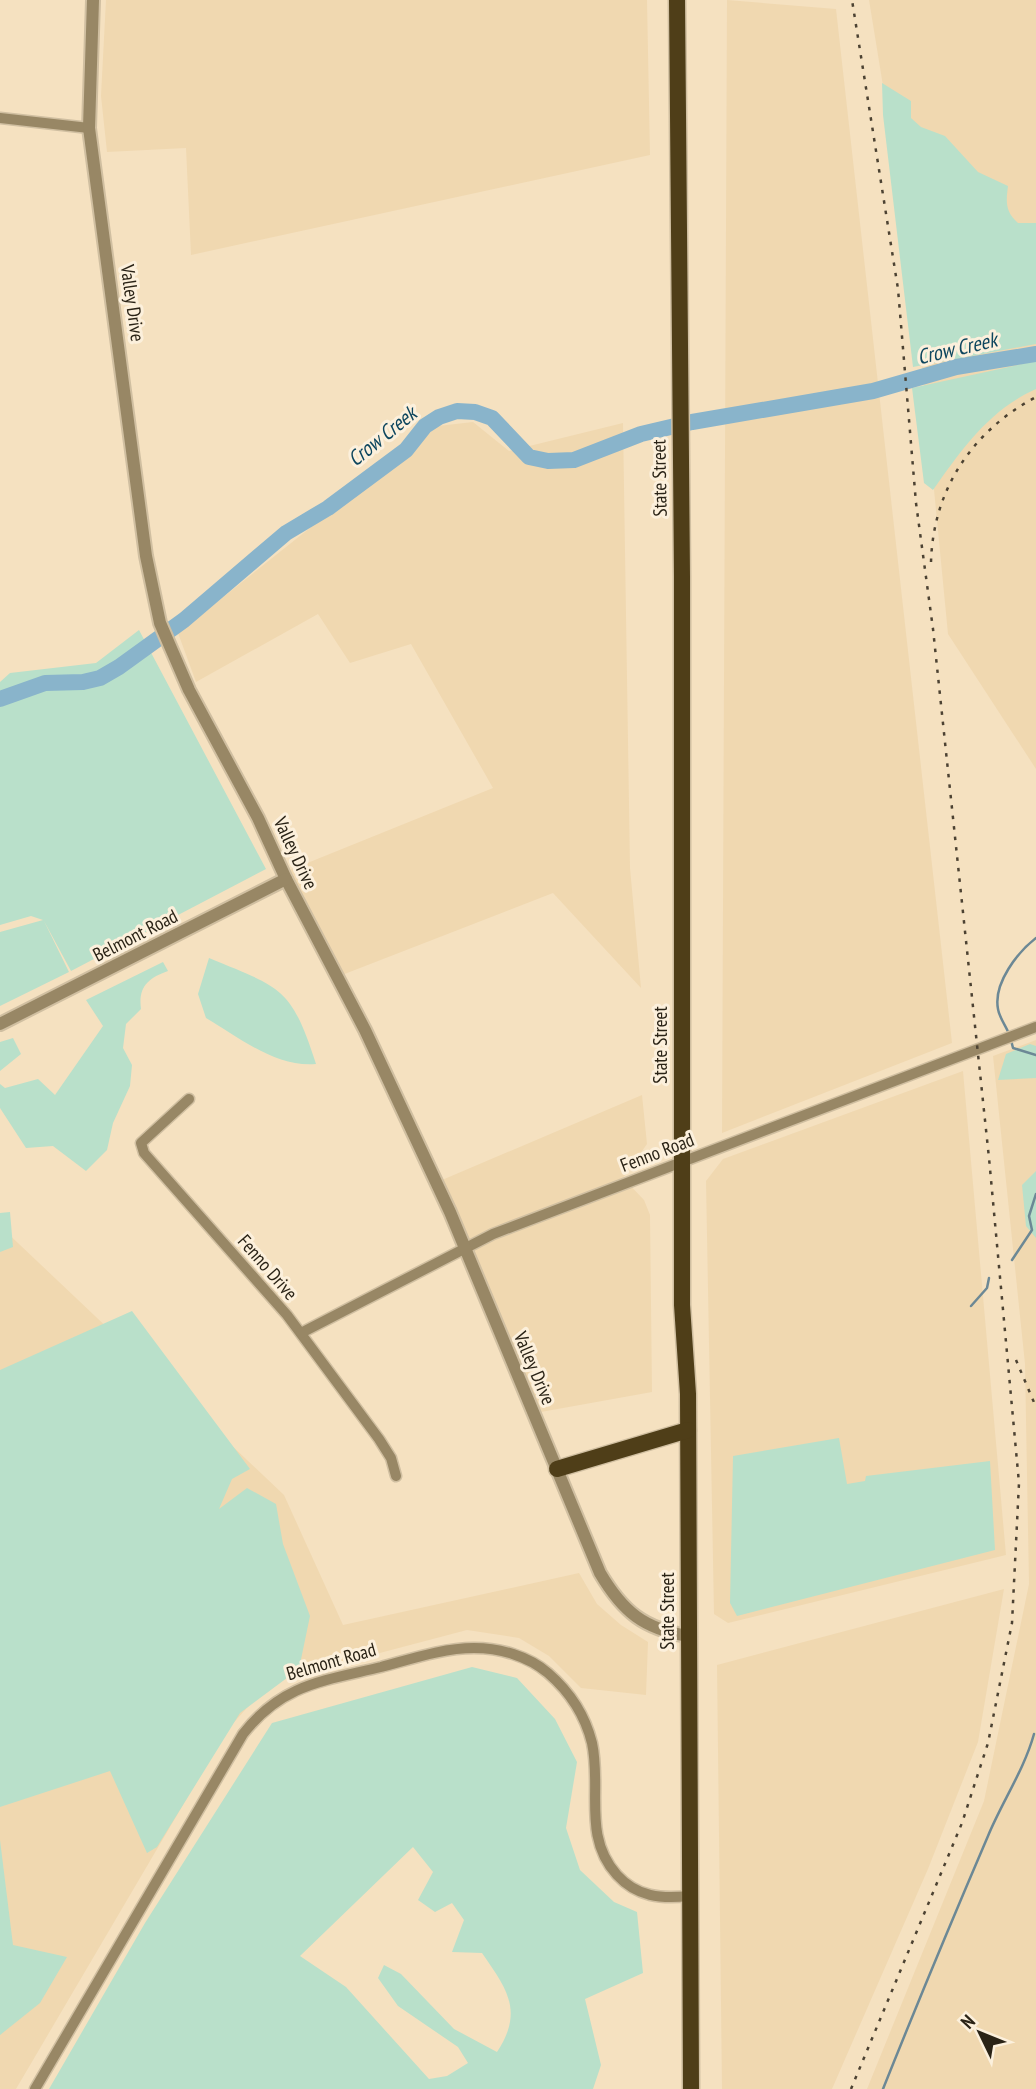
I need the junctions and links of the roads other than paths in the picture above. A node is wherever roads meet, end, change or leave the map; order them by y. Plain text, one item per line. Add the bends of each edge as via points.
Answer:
1 (93, 0) edge
2 (677, 0) edge
3 (0, 118) edge
4 (89, 128) junction
5 (286, 879) junction
6 (0, 1024) edge
7 (1036, 1027) edge
8 (189, 1099) dead end
9 (681, 1161) junction
10 (464, 1248) junction
11 (301, 1333) junction
12 (688, 1430) junction
13 (557, 1469) junction
14 (396, 1476) dead end
15 (688, 1636) junction
16 (689, 1896) junction
17 (35, 2089) edge
18 (691, 2089) edge

1 - 4 street, Valley Drive
2 - 9 main road, State Street
3 - 4 street
4 - 5 street, Valley Drive via 157,613 171,653
5 - 6 street, Belmont Road
5 - 10 street, Valley Drive via 365,1030
7 - 9 street, Fenno Road
8 - 11 street, Fenno Drive via 141,1143 144,1153
9 - 10 street, Fenno Road
9 - 12 main road, State Street
10 - 11 street, Fenno Road
10 - 13 street, Valley Drive
11 - 14 street, Fenno Drive via 391,1458
12 - 13 main road
12 - 15 main road, State Street
13 - 15 street, Valley Drive via 600,1573 620,1602 657,1631
15 - 16 main road, State Street
16 - 17 street, Belmont Road via 662,1899 640,1892 606,1863 597,1844 595,1765 585,1720 559,1682 539,1665 492,1649 448,1650 309,1684 271,1704 243,1734
16 - 18 main road, State Street

